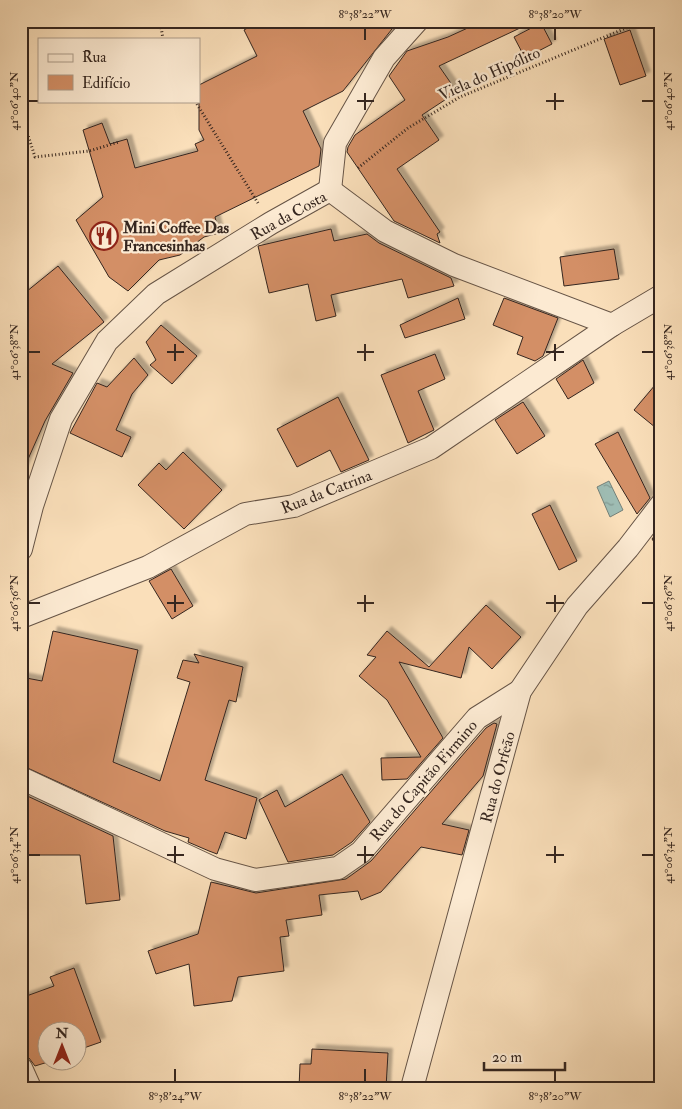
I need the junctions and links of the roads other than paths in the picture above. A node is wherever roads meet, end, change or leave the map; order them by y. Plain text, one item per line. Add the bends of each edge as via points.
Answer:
1 (417, 21) edge
2 (330, 190) junction
3 (661, 296) edge
4 (612, 325) junction
5 (26, 504) edge
6 (661, 505) edge
7 (21, 549) edge
8 (21, 617) edge
9 (520, 691) junction
10 (21, 778) edge
11 (21, 1068) edge
12 (30, 1088) edge
13 (412, 1088) edge

1 - 2 street via 384,58 335,143
2 - 4 street, Rua da Costa via 385,231 454,265
2 - 5 street, Rua da Costa via 156,294 107,341 61,419
3 - 4 street
4 - 8 street, Rua da Catrina via 431,448 294,506 246,514 148,567
5 - 7 street, Rua da Costa
6 - 9 street, Rua do Orfeão via 577,606
9 - 10 street, Rua do Capitão Firmino via 477,718 361,852 338,868 255,880 231,874
9 - 13 street, Rua do Orfeão
11 - 12 street

